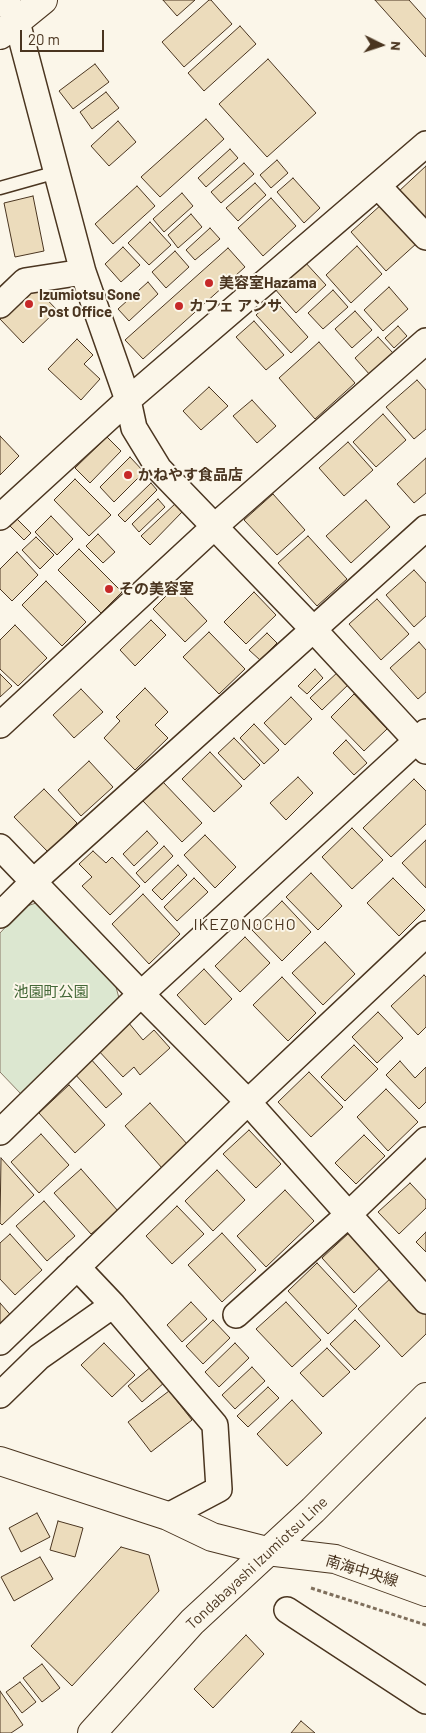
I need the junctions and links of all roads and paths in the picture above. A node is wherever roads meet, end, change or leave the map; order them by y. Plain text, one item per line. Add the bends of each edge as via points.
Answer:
1 (43, 0) edge
2 (8, 19) edge
3 (426, 144) edge
4 (57, 172) junction
5 (378, 186) junction
6 (0, 188) edge
7 (426, 237) edge
8 (83, 272) junction
9 (0, 305) edge
10 (426, 341) edge
11 (128, 400) junction
12 (0, 517) edge
13 (214, 527) junction
14 (426, 528) edge
15 (313, 630) junction
16 (0, 725) edge
17 (423, 741) edge
18 (0, 847) edge
19 (33, 882) junction
20 (0, 915) edge
21 (426, 934) edge
22 (141, 994) junction
23 (248, 1102) junction
24 (0, 1132) edge
25 (426, 1140) edge
26 (349, 1214) junction
27 (77, 1268) junction
28 (426, 1301) edge
29 (113, 1305) junction
30 (236, 1315) dead end
31 (0, 1342) edge
32 (0, 1395) edge
33 (426, 1397) edge
34 (0, 1461) edge
35 (168, 1516) junction
36 (268, 1551) junction
37 (311, 1588) dead end
38 (426, 1592) edge
39 (287, 1610) dead end
40 (426, 1625) edge
41 (426, 1700) edge
42 (92, 1733) edge

1 - 2 main road
2 - 4 street
3 - 5 street
4 - 6 lane
4 - 8 street
5 - 7 street
5 - 11 street
8 - 9 street via 25,281
8 - 11 street
10 - 13 street
11 - 12 street
11 - 13 street via 134,428 159,469
13 - 15 street
13 - 16 street
14 - 15 street
15 - 17 street
15 - 19 street
17 - 22 street
18 - 19 street
19 - 20 street
19 - 22 street
21 - 23 street
22 - 23 street
22 - 24 street
23 - 26 street
23 - 27 street
25 - 26 street
26 - 28 street
26 - 30 street
27 - 29 street
27 - 31 street
29 - 32 street via 39,1357
29 - 35 street via 215,1425 219,1489
33 - 36 main road, Tondabayashi Izumiotsu Line
34 - 35 main road, 南海中央線
35 - 36 main road, 南海中央線 via 212,1537
36 - 38 main road, 南海中央線 via 335,1560
36 - 42 main road, Tondabayashi Izumiotsu Line via 192,1622
37 - 40 path
39 - 41 street

